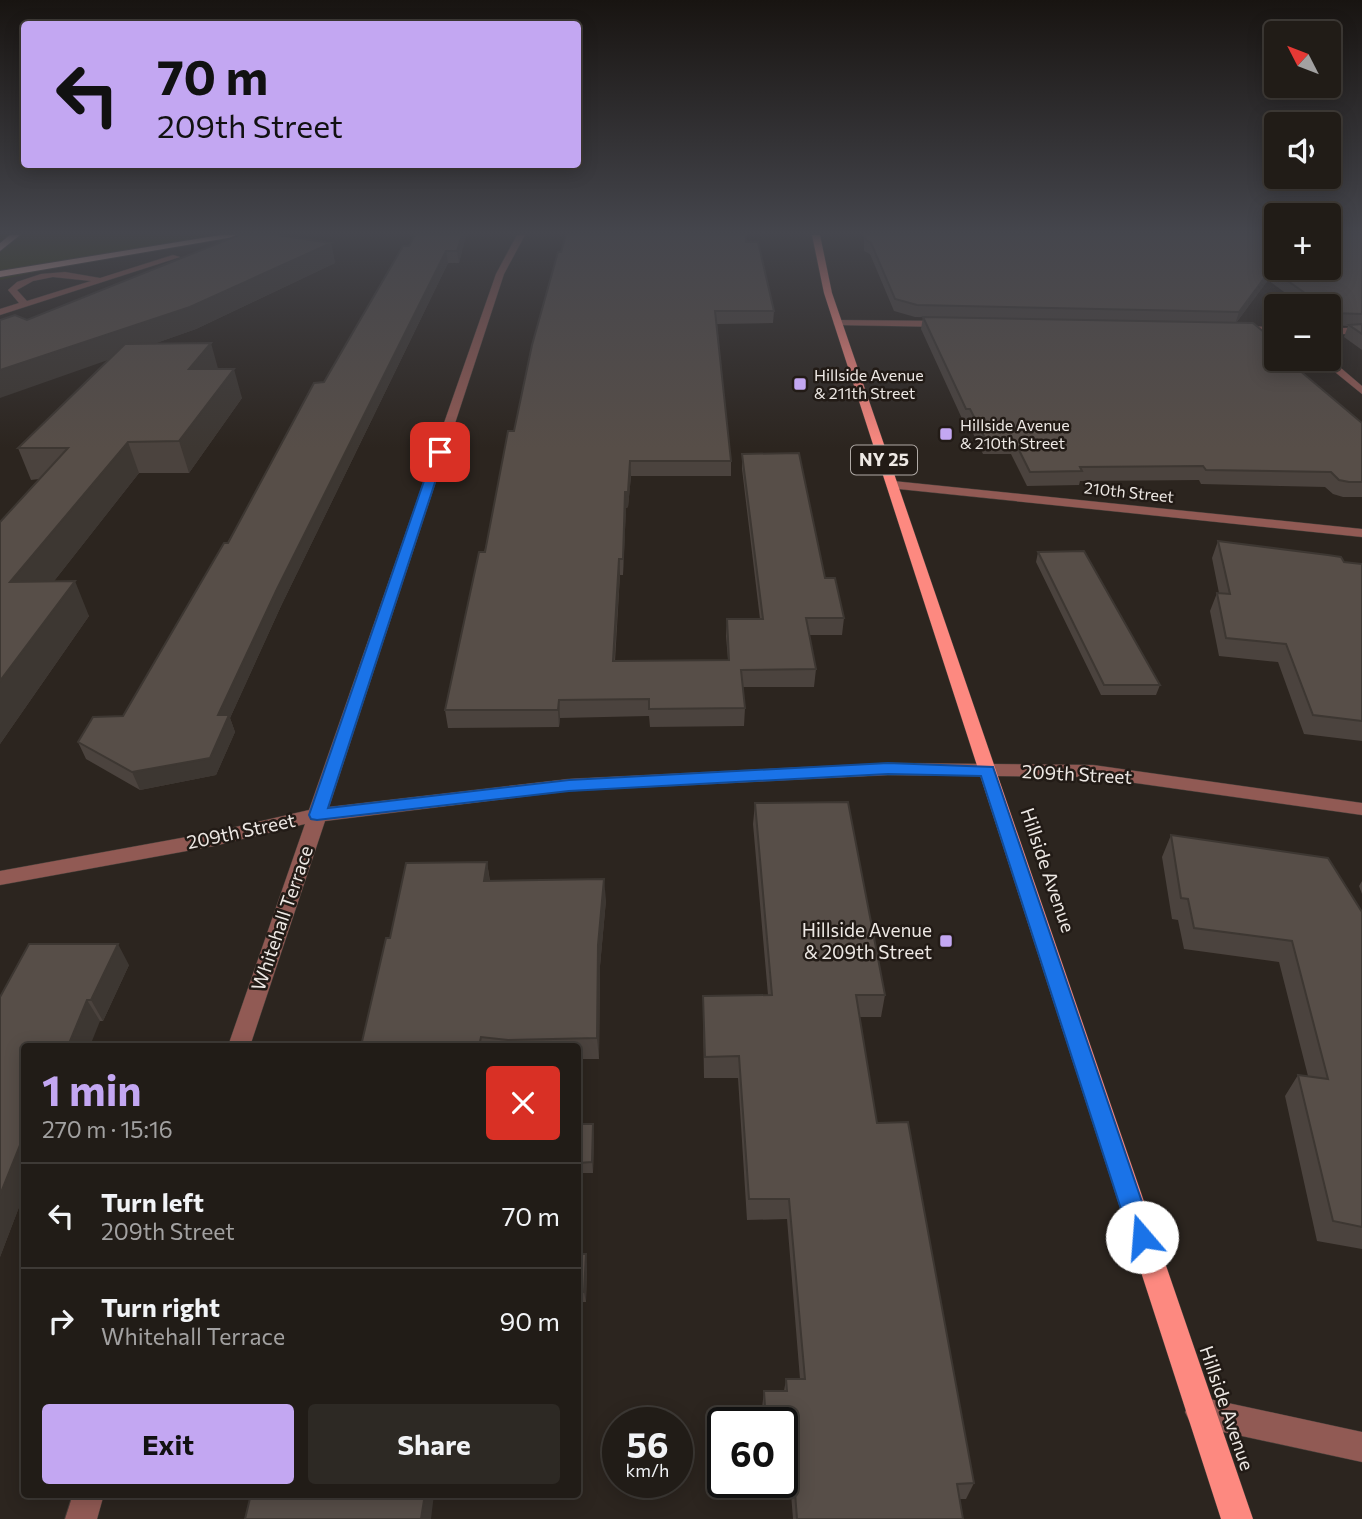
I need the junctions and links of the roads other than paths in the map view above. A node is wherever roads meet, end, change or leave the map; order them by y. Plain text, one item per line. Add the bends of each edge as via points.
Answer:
1 (23, 306) edge
2 (489, 306) edge
3 (832, 306) edge
4 (0, 313) edge
5 (837, 322) junction
6 (961, 324) edge
7 (1221, 329) edge
8 (1264, 330) edge
9 (1341, 331) edge
10 (1362, 331) edge
11 (1338, 371) edge
12 (1362, 391) edge
13 (893, 485) junction
14 (1362, 533) edge
15 (987, 771) junction
16 (1362, 809) edge
17 (317, 815) junction
18 (0, 878) edge
19 (240, 1043) edge
20 (1200, 1412) junction
21 (1362, 1447) edge
22 (88, 1498) edge
23 (80, 1519) edge
24 (1237, 1519) edge

1 - 4 street
2 - 17 street, Whitehall Terrace
3 - 5 main road, Hillside Avenue / NY 25
5 - 6 street
5 - 13 main road, Hillside Avenue / NY 25
7 - 8 street
9 - 10 street
11 - 12 street
13 - 14 street, 210th Street
13 - 15 main road, Hillside Avenue / NY 25
15 - 16 street, 209th Street via 1093,771
15 - 17 street, 209th Street via 888,769 569,785
15 - 20 main road, Hillside Avenue / NY 25
17 - 18 street, 209th Street
17 - 19 street, Whitehall Terrace
20 - 21 street
20 - 24 main road, Hillside Avenue / NY 25
22 - 23 street

